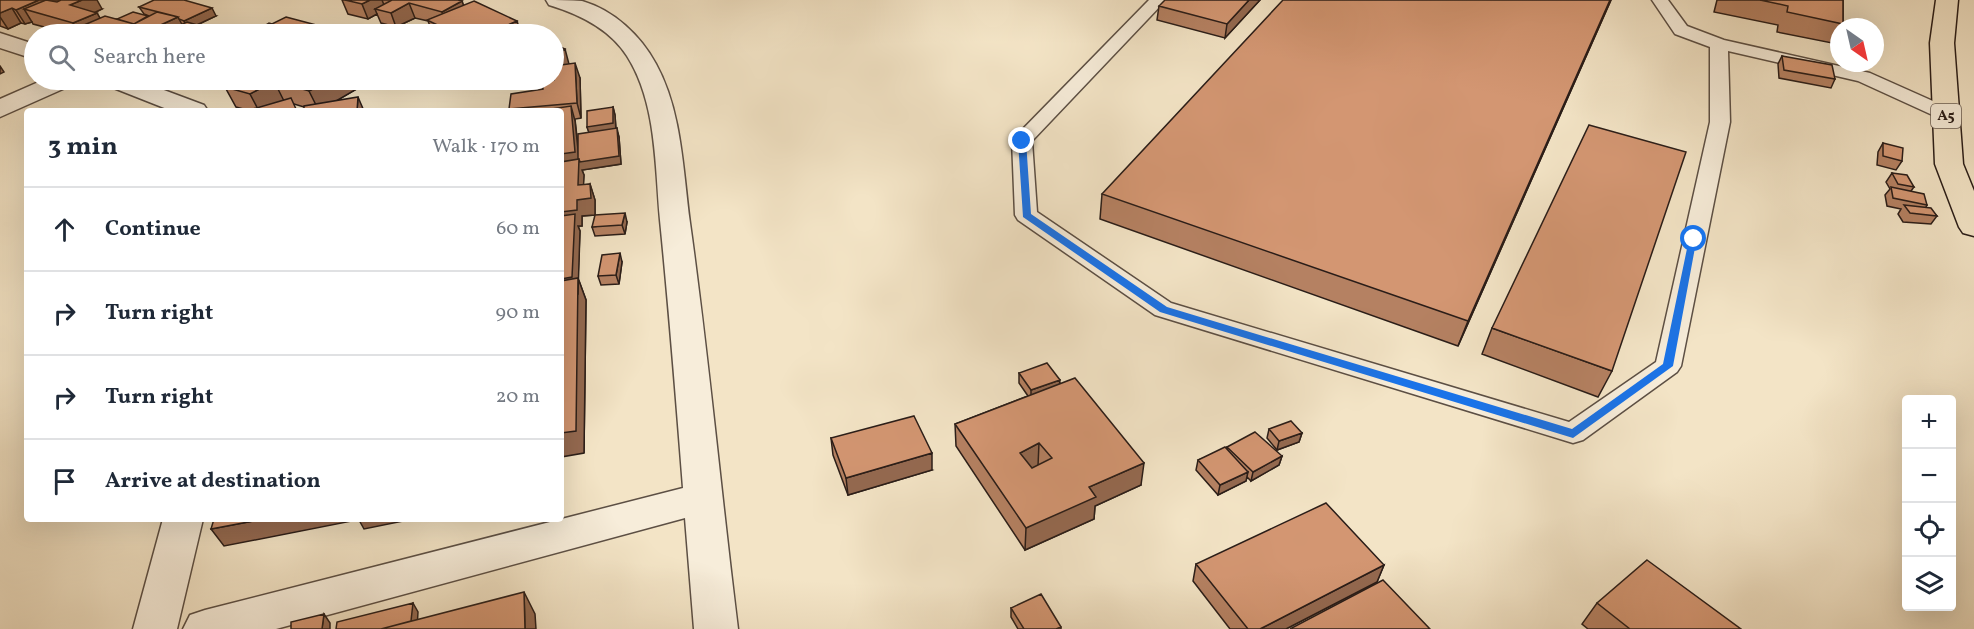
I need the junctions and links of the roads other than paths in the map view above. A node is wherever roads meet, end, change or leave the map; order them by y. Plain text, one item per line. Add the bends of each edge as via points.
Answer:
1 (557, 0) edge
2 (1158, 0) edge
3 (1660, 0) edge
4 (1947, 0) edge
5 (0, 40) edge
6 (1719, 44) junction
7 (24, 48) edge
8 (41, 90) edge
9 (141, 90) edge
10 (187, 108) edge
11 (0, 109) edge
12 (1946, 114) junction
13 (1974, 227) edge
14 (703, 498) junction
15 (182, 522) edge
16 (155, 629) edge
17 (206, 629) edge
18 (716, 629) edge

1 - 14 street via 605,20 627,39 645,66 654,94 663,129 686,306
2 - 6 lane via 1022,141 1026,215 1163,309 1573,434 1668,366 1720,122
3 - 6 lane via 1681,30
4 - 12 highway, A5 via 1942,43
5 - 7 street
6 - 12 lane via 1864,77
8 - 11 street
9 - 10 street
12 - 13 highway, A5 via 1949,165
14 - 17 street
14 - 18 street
15 - 16 street

